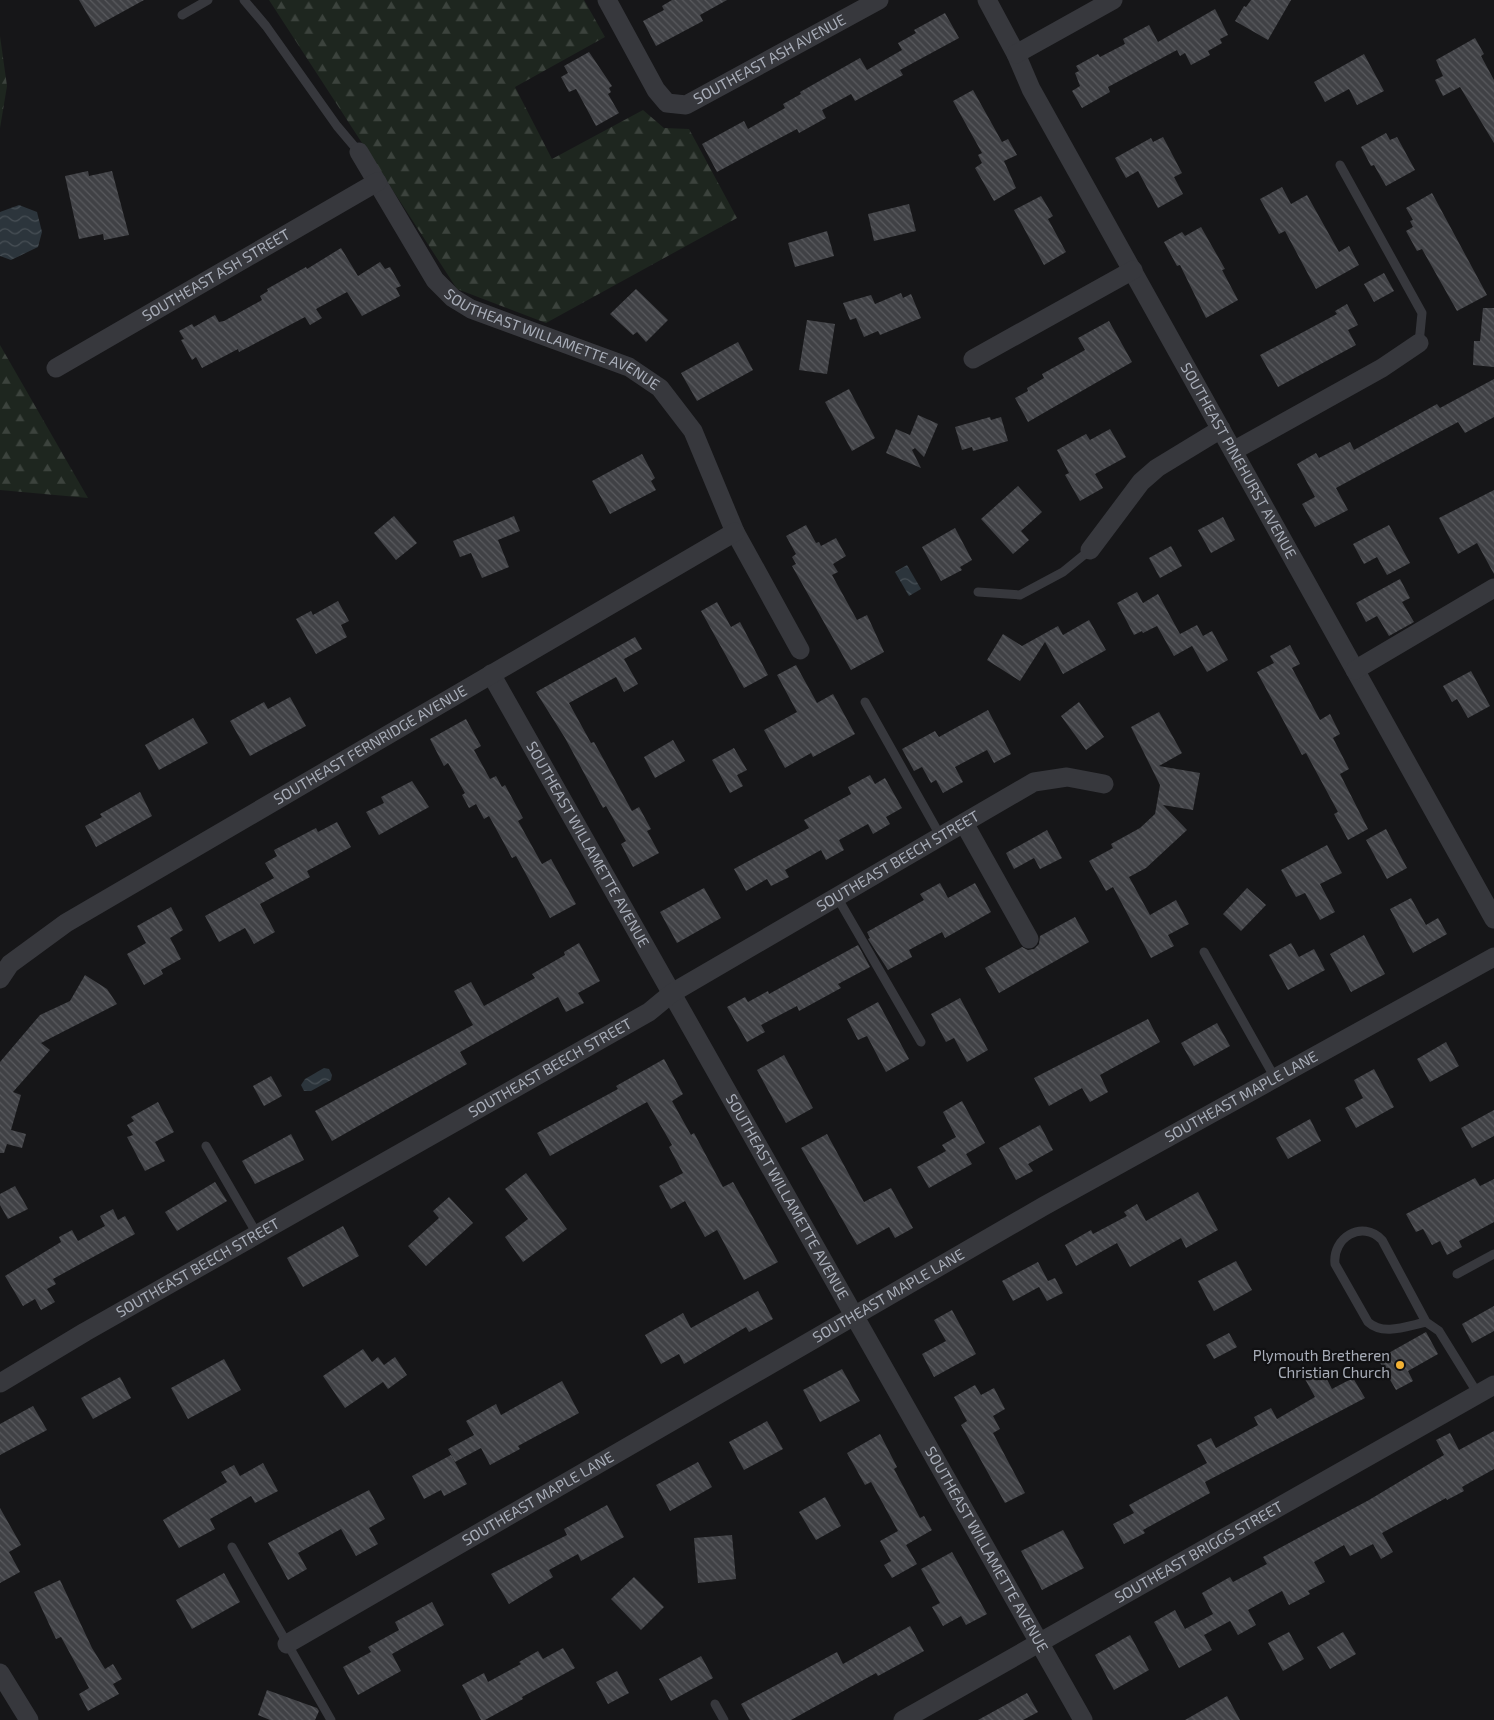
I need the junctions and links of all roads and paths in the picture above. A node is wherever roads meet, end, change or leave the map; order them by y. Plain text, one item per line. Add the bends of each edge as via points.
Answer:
1 (208, 0) edge
2 (244, 0) edge
3 (607, 0) edge
4 (879, 0) edge
5 (987, 0) edge
6 (1113, 0) edge
7 (182, 15) dead end
8 (1016, 54) junction
9 (360, 152) joint
10 (1340, 165) dead end
11 (377, 182) junction
12 (1133, 270) junction
13 (1419, 342) joint
14 (973, 359) dead end
15 (56, 368) dead end
16 (1221, 429) junction
17 (1233, 451) junction
18 (735, 532) junction
19 (1090, 550) joint
20 (1494, 588) edge
21 (978, 592) dead end
22 (800, 650) dead end
23 (1355, 670) junction
24 (491, 674) junction
25 (865, 702) dead end
26 (1104, 784) dead end
27 (964, 823) junction
28 (940, 837) junction
29 (837, 897) junction
30 (1494, 919) edge
31 (1029, 939) dead end
32 (1204, 952) dead end
33 (1494, 957) edge
34 (5, 972) edge
35 (672, 993) junction
36 (920, 1042) dead end
37 (1275, 1078) junction
38 (206, 1146) dead end
39 (258, 1234) junction
40 (1494, 1254) edge
41 (1457, 1274) dead end
42 (856, 1316) junction
43 (1426, 1322) junction
44 (0, 1384) edge
45 (1486, 1390) edge
46 (232, 1547) dead end
47 (1039, 1642) junction
48 (287, 1644) junction
49 (0, 1673) edge
50 (714, 1704) dead end
51 (29, 1720) edge
52 (332, 1720) edge
53 (724, 1720) edge
54 (903, 1720) edge
55 (1084, 1720) edge

1 - 7 lane
2 - 9 lane via 337,126
3 - 4 street, SOUTHEAST ASH AVENUE via 656,90 667,102 686,105
5 - 8 street, SOUTHEAST PINEHURST AVENUE
6 - 8 street
8 - 12 street, SOUTHEAST PINEHURST AVENUE via 1031,88
9 - 11 street, SOUTHEAST WILLAMETTE AVENUE
10 - 13 lane via 1422,313
11 - 15 street, SOUTHEAST ASH STREET
11 - 18 street, SOUTHEAST WILLAMETTE AVENUE via 435,280 454,298 471,309 629,368 660,388 693,431
12 - 14 street
12 - 16 street, SOUTHEAST PINEHURST AVENUE
13 - 17 street via 1382,368
16 - 17 street, SOUTHEAST PINEHURST AVENUE
16 - 19 street via 1157,468 1141,482
17 - 23 street, SOUTHEAST PINEHURST AVENUE
18 - 22 street, SOUTHEAST WILLAMETTE AVENUE
18 - 24 street, SOUTHEAST FERNRIDGE AVENUE
19 - 21 lane via 1063,572 1020,595
20 - 23 street
23 - 30 street, SOUTHEAST PINEHURST AVENUE
24 - 34 street, SOUTHEAST FERNRIDGE AVENUE via 66,923
24 - 35 street, SOUTHEAST WILLAMETTE AVENUE
25 - 28 lane
26 - 27 street, SOUTHEAST BEECH STREET via 1067,777 1034,782
27 - 28 street, SOUTHEAST BEECH STREET
27 - 31 street
28 - 29 street, SOUTHEAST BEECH STREET
29 - 35 street, SOUTHEAST BEECH STREET
29 - 36 lane
32 - 37 lane
33 - 37 street, SOUTHEAST MAPLE LANE
35 - 39 street, SOUTHEAST BEECH STREET via 649,1012
35 - 42 street, SOUTHEAST WILLAMETTE AVENUE
37 - 42 street, SOUTHEAST MAPLE LANE via 1044,1206
38 - 39 lane
39 - 44 street, SOUTHEAST BEECH STREET
40 - 41 lane
42 - 47 street, SOUTHEAST WILLAMETTE AVENUE
42 - 48 street, SOUTHEAST MAPLE LANE
43 - 43 lane via 1382,1240 1374,1232 1366,1229 1352,1233 1340,1242 1334,1253 1335,1264 1375,1329
43 - 45 lane via 1439,1331
45 - 47 street, SOUTHEAST BRIGGS STREET
46 - 48 lane
47 - 54 street, SOUTHEAST BRIGGS STREET
47 - 55 street, SOUTHEAST WILLAMETTE AVENUE
48 - 52 lane
49 - 51 street
50 - 53 lane

